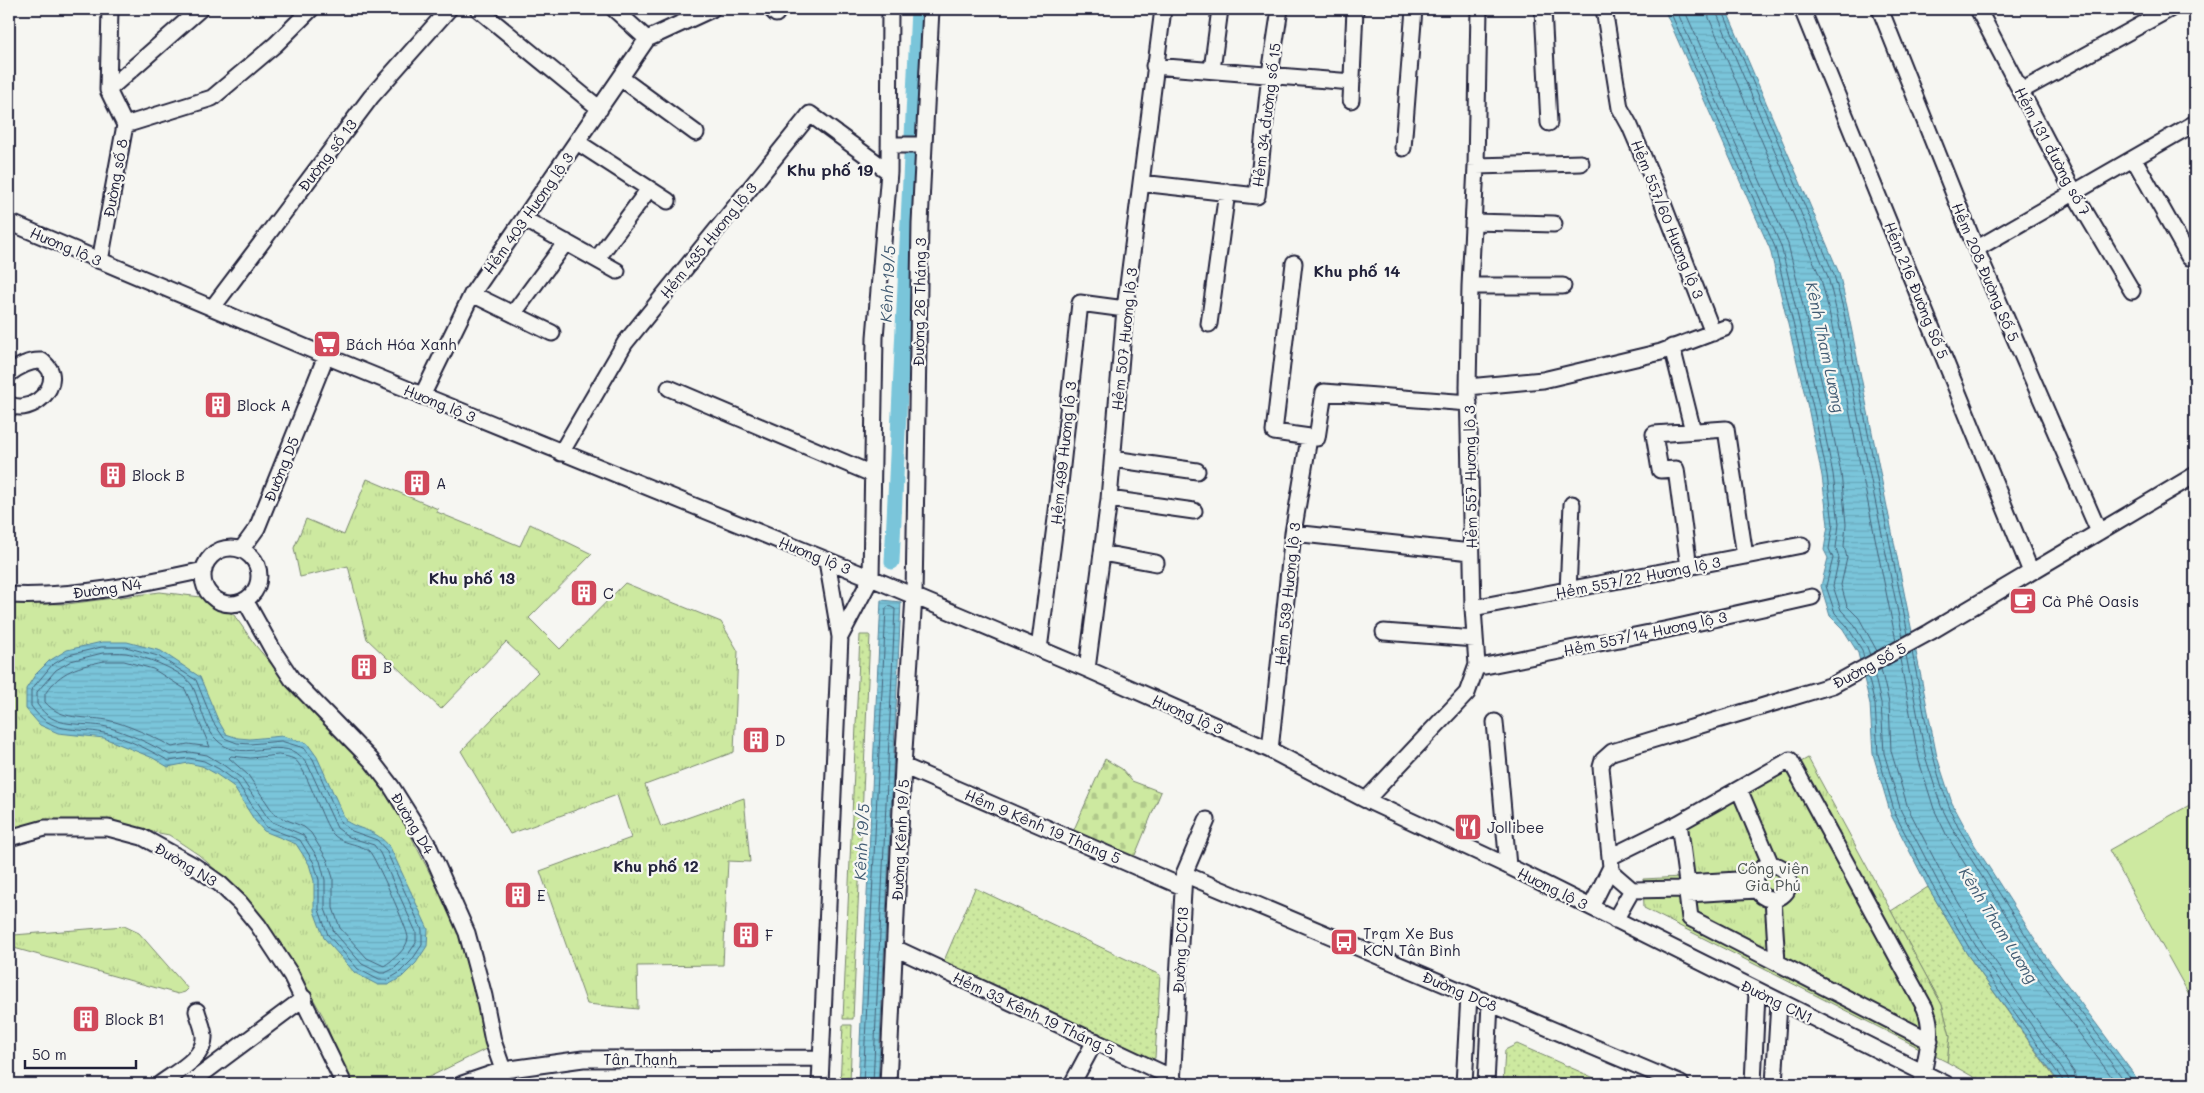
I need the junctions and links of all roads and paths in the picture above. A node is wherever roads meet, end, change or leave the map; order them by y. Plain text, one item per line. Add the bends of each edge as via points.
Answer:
1 (110, 9) edge
2 (200, 9) edge
3 (311, 9) edge
4 (449, 9) edge
5 (478, 9) edge
6 (614, 9) edge
7 (712, 9) edge
8 (890, 9) edge
9 (931, 9) edge
10 (1163, 9) edge
11 (1220, 9) edge
12 (1280, 9) edge
13 (1355, 9) edge
14 (1414, 9) edge
15 (1479, 9) edge
16 (1543, 9) edge
17 (1604, 9) edge
18 (1802, 9) edge
19 (1880, 9) edge
20 (1978, 9) edge
21 (2170, 9) edge
22 (647, 39) junction
23 (1154, 66) junction
24 (1212, 70) junction
25 (1270, 74) junction
26 (621, 78) junction
27 (1352, 82) junction
28 (108, 90) junction
29 (2021, 91) junction
30 (1351, 100) dead end
31 (600, 109) junction
32 (1549, 123) dead end
33 (2195, 123) edge
34 (125, 125) junction
35 (696, 133) dead end
36 (577, 142) junction
37 (895, 145) junction
38 (922, 145) junction
39 (1403, 148) dead end
40 (2134, 159) junction
41 (1581, 163) dead end
42 (1476, 166) junction
43 (889, 172) junction
44 (1141, 183) junction
45 (649, 189) junction
46 (1228, 192) junction
47 (2074, 193) junction
48 (668, 201) dead end
49 (524, 219) junction
50 (9, 222) edge
51 (1473, 222) junction
52 (1554, 224) dead end
53 (566, 242) junction
54 (1976, 249) junction
55 (2189, 257) dead end
56 (100, 260) junction
57 (597, 260) junction
58 (1294, 263) dead end
59 (617, 271) dead end
60 (1470, 286) junction
61 (1563, 286) dead end
62 (2132, 291) dead end
63 (472, 294) junction
64 (213, 307) junction
65 (1125, 309) junction
66 (513, 314) junction
67 (1209, 324) dead end
68 (552, 333) dead end
69 (1672, 347) junction
70 (326, 356) junction
71 (9, 374) edge
72 (1468, 387) junction
73 (670, 388) dead end
74 (422, 396) junction
75 (1468, 403) junction
76 (9, 404) edge
77 (1693, 431) junction
78 (1309, 438) junction
79 (561, 453) junction
80 (1113, 459) junction
81 (1197, 472) dead end
82 (872, 474) junction
83 (2195, 474) edge
84 (1109, 499) junction
85 (1572, 504) dead end
86 (1194, 511) dead end
87 (2099, 532) junction
88 (1293, 533) junction
89 (1802, 545) dead end
90 (241, 550) junction
91 (1472, 552) junction
92 (1102, 553) junction
93 (1744, 556) junction
94 (826, 561) junction
95 (1156, 564) dead end
96 (1689, 568) junction
97 (204, 570) junction
98 (2031, 572) junction
99 (876, 580) junction
100 (1568, 590) junction
101 (908, 593) junction
102 (9, 595) edge
103 (1812, 597) dead end
104 (245, 600) junction
105 (1473, 608) junction
106 (1384, 632) dead end
107 (840, 637) junction
108 (1475, 639) junction
109 (1038, 649) junction
110 (1477, 665) junction
111 (1086, 669) junction
112 (1494, 722) dead end
113 (1270, 750) junction
114 (903, 766) junction
115 (1739, 789) junction
116 (1366, 800) junction
117 (1207, 820) dead end
118 (1679, 823) junction
119 (9, 838) edge
120 (1610, 864) junction
121 (1771, 865) junction
122 (1508, 866) junction
123 (1184, 880) junction
124 (1756, 884) junction
125 (1685, 889) junction
126 (1632, 890) junction
127 (1772, 899) junction
128 (1591, 907) junction
129 (1612, 918) junction
130 (895, 948) junction
131 (1777, 963) junction
132 (1757, 992) junction
133 (1469, 995) junction
134 (304, 998) junction
135 (1490, 1003) junction
136 (1779, 1003) junction
137 (197, 1010) dead end
138 (1930, 1041) junction
139 (1095, 1042) junction
140 (821, 1058) junction
141 (506, 1077) edge
142 (1922, 1078) edge
143 (1173, 1081) edge
144 (160, 1084) edge
145 (189, 1084) edge
146 (344, 1084) edge
147 (462, 1084) edge
148 (820, 1084) edge
149 (888, 1084) edge
150 (1072, 1084) edge
151 (1464, 1084) edge
152 (1486, 1084) edge
153 (1681, 1084) edge
154 (1753, 1084) edge
155 (1774, 1084) edge
156 (1946, 1084) edge

1 - 28 street, Đường số 8
2 - 28 street
3 - 34 street via 276,44 212,98
4 - 64 street, Đường số 13 via 371,97
5 - 31 street
6 - 22 street
7 - 22 street
8 - 37 street
9 - 38 street, Đường 26 Tháng 3
10 - 23 street, Hẻm 507 Hương lộ 3
11 - 24 street
12 - 25 street, Hẻm 34 đường số 15
13 - 27 street
14 - 39 street
15 - 42 street, Hẻm 557 Hương lộ 3
16 - 32 street
17 - 69 street, Hẻm 557/60 Hương lộ 3 via 1620,108 1719,330
18 - 98 street, Hẻm 216 Đường Số 5
19 - 54 street, Hẻm 208 Đường Số 5
20 - 29 street, Hẻm 131 đường số 7
21 - 29 street
22 - 26 street, Hẻm 403 Hương lộ 3
23 - 24 street
23 - 44 street, Hẻm 507 Hương lộ 3
24 - 25 street
25 - 27 street
25 - 46 street, Hẻm 34 đường số 15 via 1257,196
26 - 31 street, Hẻm 403 Hương lộ 3
26 - 35 street
27 - 30 street
28 - 34 street, Đường số 8
29 - 47 street, Hẻm 131 đường số 7
31 - 36 street, Hẻm 403 Hương lộ 3
33 - 40 street
34 - 56 street, Đường số 8
36 - 45 street
36 - 49 street, Hẻm 403 Hương lộ 3
37 - 38 street
37 - 43 street
38 - 101 street, Đường 26 Tháng 3
40 - 47 street
40 - 55 street
41 - 42 street
42 - 51 street, Hẻm 557 Hương lộ 3
43 - 79 street, Hẻm 435 Hương lộ 3 via 810,114 625,343
43 - 82 street via 876,336
44 - 46 street, Hẻm 34 đường số 15
44 - 65 street, Hẻm 507 Hương lộ 3
45 - 48 street
45 - 57 street
46 - 67 street
47 - 54 street
47 - 62 street, Hẻm 131 đường số 7
49 - 53 street
49 - 63 street, Hẻm 403 Hương lộ 3
50 - 56 street, Hương lộ 3
51 - 52 street
51 - 60 street, Hẻm 557 Hương lộ 3
53 - 57 street
53 - 66 street
54 - 87 street, Hẻm 208 Đường Số 5
56 - 64 street, Hương lộ 3
57 - 59 street
58 - 78 street via 1274,432
60 - 61 street
60 - 72 street, Hẻm 557 Hương lộ 3
63 - 66 street
63 - 74 street, Hẻm 403 Hương lộ 3
64 - 70 street, Hương lộ 3
65 - 80 street, Hẻm 507 Hương lộ 3
65 - 109 street, Hẻm 499 Hương lộ 3 via 1080,303
66 - 68 street
69 - 72 street, Hẻm 557/60 Hương lộ 3 via 1543,380
69 - 77 street
70 - 74 street, Hương lộ 3
70 - 90 street, Đường D5 via 257,528
71 - 76 street via 35,360 42,361 52,375 48,390 38,401 25,407
72 - 75 street, Hẻm 557 Hương lộ 3
73 - 82 street
74 - 79 street, Hương lộ 3
75 - 78 street via 1324,392 1317,438
75 - 91 street, Hẻm 557 Hương lộ 3
77 - 93 street via 1726,429
77 - 96 street via 1654,434 1660,470 1676,469
78 - 88 street, Hẻm 539 Hương lộ 3
79 - 94 street, Hương lộ 3
80 - 81 street
80 - 84 street, Hẻm 507 Hương lộ 3
82 - 99 street
83 - 87 street, Đường Số 5
84 - 86 street
84 - 92 street, Hẻm 507 Hương lộ 3
85 - 100 street
87 - 98 street, Đường Số 5
88 - 91 street
88 - 113 street, Hẻm 539 Hương lộ 3
89 - 93 street, Hẻm 557/22 Hương lộ 3
90 - 97 street via 231,548 214,554
90 - 104 street via 249,554 258,569 257,587
91 - 105 street, Hẻm 557 Hương lộ 3
92 - 95 street
92 - 111 street, Hẻm 507 Hương lộ 3
93 - 96 street, Hẻm 557/22 Hương lộ 3
94 - 99 street, Hương lộ 3
94 - 107 street
96 - 100 street, Hẻm 557/22 Hương lộ 3
97 - 102 street, Đường N4 via 100,590 40,597
97 - 104 street via 206,588 219,601 227,604
98 - 120 street, Đường Số 5 via 1833,685 1612,752 1603,760 1601,767
99 - 101 street, Hương lộ 3
99 - 107 street
100 - 105 street, Hẻm 557/22 Hương lộ 3
101 - 109 street, Hương lộ 3
101 - 114 street, Đường Kênh 19/5
103 - 110 street, Hẻm 557/14 Hương lộ 3 via 1660,631
104 - 141 street, Đường D4 via 292,679 371,760 428,845 467,933 493,1041
105 - 108 street, Hẻm 557 Hương lộ 3
106 - 108 street
107 - 140 street
108 - 110 street, Hẻm 557 Hương lộ 3
109 - 111 street, Hương lộ 3
110 - 116 street, Hẻm 557 Hương lộ 3 via 1467,693
111 - 113 street, Hương lộ 3
112 - 122 street
113 - 116 street, Hương lộ 3
114 - 123 street, Hẻm 9 Kênh 19 Tháng 5
114 - 130 street, Đường Kênh 19/5
115 - 118 street
115 - 121 street
115 - 138 street via 1790,760 1925,1008 1930,1024
116 - 122 street, Hương lộ 3
117 - 123 street, Đường DC13
118 - 120 street
118 - 125 street
119 - 134 street, Đường N3 via 45,828 108,828 142,838 193,865 240,903 274,948
120 - 126 street
120 - 128 street
121 - 124 street via 1761,869
121 - 127 street via 1784,870 1788,880 1785,893
122 - 128 street, Hương lộ 3
123 - 133 street, Đường DC8
123 - 143 street, Đường DC13
124 - 125 street
124 - 127 street via 1765,898
125 - 126 street
125 - 131 street via 1690,918
126 - 129 street
127 - 131 street
128 - 129 street, Hương lộ 3
129 - 132 street, Đường CN1
130 - 139 street, Hẻm 33 Kênh 19 Tháng 5
130 - 149 street, Đường Kênh 19/5
131 - 138 street
132 - 136 street, Đường CN1
132 - 154 street
133 - 135 street, Đường DC8
133 - 151 street
134 - 145 street
134 - 146 street, Đường N3
135 - 152 street
135 - 153 street, Đường DC8
136 - 142 street, Đường CN1
136 - 155 street
137 - 144 street via 204,1045 199,1054
138 - 142 street
139 - 143 street, Hẻm 33 Kênh 19 Tháng 5
139 - 150 street
140 - 141 street, Tân Thạnh via 583,1059
140 - 148 street
141 - 147 street, Tân Thạnh
142 - 156 street, Đường CN1

